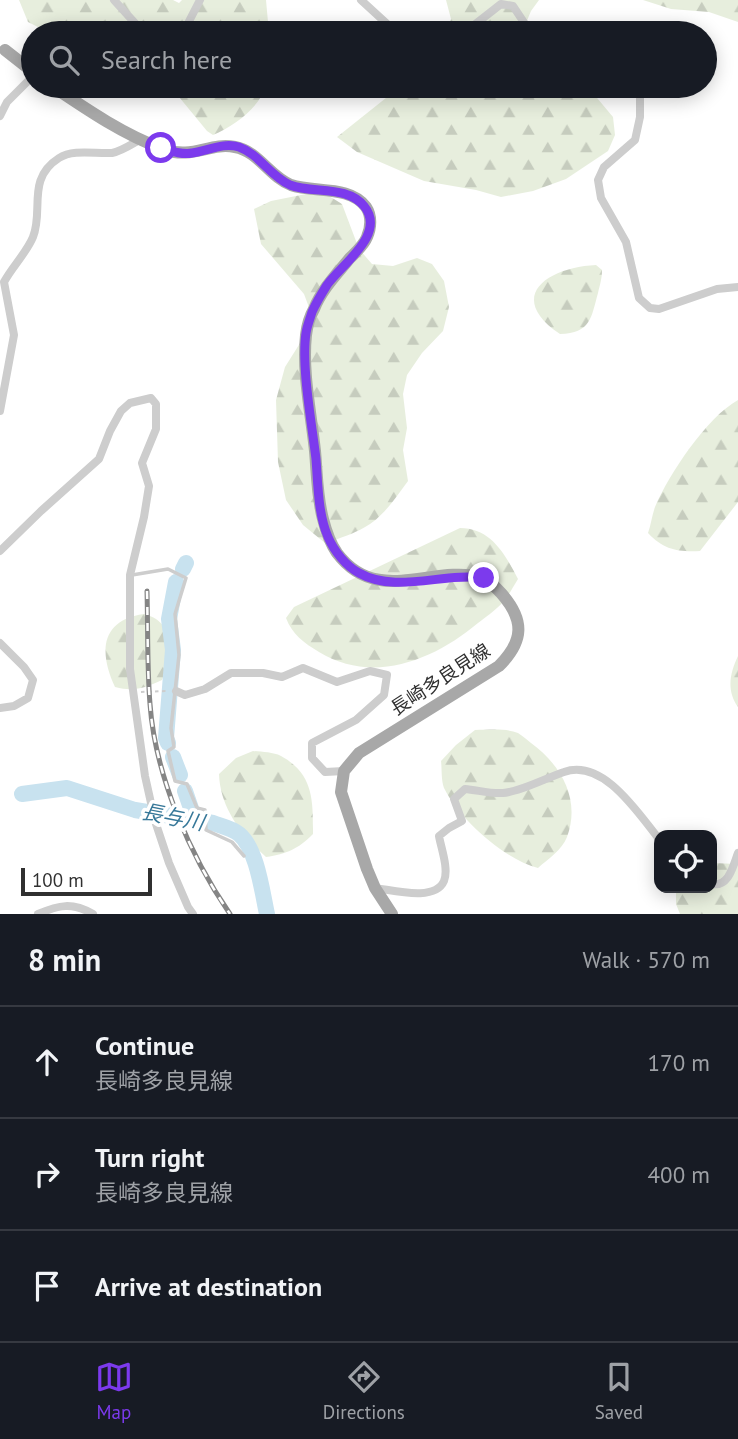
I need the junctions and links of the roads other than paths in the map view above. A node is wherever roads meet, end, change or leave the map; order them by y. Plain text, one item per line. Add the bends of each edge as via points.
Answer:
1 (114, 0) edge
2 (200, 0) edge
3 (361, 0) edge
4 (133, 21) edge
5 (189, 21) edge
6 (384, 21) edge
7 (479, 21) edge
8 (523, 21) edge
9 (5, 50) dead end
10 (21, 64) edge
11 (21, 87) edge
12 (72, 98) edge
13 (640, 98) edge
14 (0, 116) edge
15 (141, 139) junction
16 (738, 287) edge
17 (0, 411) edge
18 (0, 551) edge
19 (130, 575) junction
20 (0, 643) edge
21 (176, 691) junction
22 (0, 708) edge
23 (344, 771) junction
24 (654, 833) edge
25 (738, 853) edge
26 (244, 856) dead end
27 (717, 885) edge
28 (375, 888) junction
29 (38, 914) edge
30 (93, 914) edge
31 (193, 914) edge
32 (392, 914) edge

1 - 4 street
2 - 5 street
3 - 6 street
7 - 8 street via 501,4 513,6
9 - 10 main road
11 - 14 street
12 - 15 main road, 長崎多良見線
13 - 16 street via 635,140 604,167 598,180 601,198 626,242 639,298 659,309 717,289
15 - 17 street via 114,152 59,158 40,180 32,240 4,282 14,335
15 - 23 main road, 長崎多良見線 via 190,154 238,147 290,185 345,194 366,208 371,222 367,239 327,285 306,333 322,516 328,537 336,552 359,573 397,582 465,575 484,578 515,611 517,640 499,666 359,753
18 - 19 street via 99,459 121,411 130,403 151,398 156,404 156,429 142,463 149,486
19 - 21 lane via 168,569 186,578 175,614
19 - 31 street via 130,670 148,790 169,863
20 - 22 street via 33,680 28,698
21 - 23 street via 185,695 205,689 231,673 282,677 303,668 337,682 370,671 387,675 384,695 356,720 312,743 312,758 325,772
21 - 26 lane via 171,728 174,747 169,751 176,781 187,784 197,808 205,810 206,831 232,842
23 - 28 main road via 341,792
24 - 28 street via 611,784 585,770 565,771 504,793 465,789 454,799 462,821 439,836 444,883 423,894
25 - 27 street via 727,880
28 - 32 main road
29 - 30 street via 59,905

